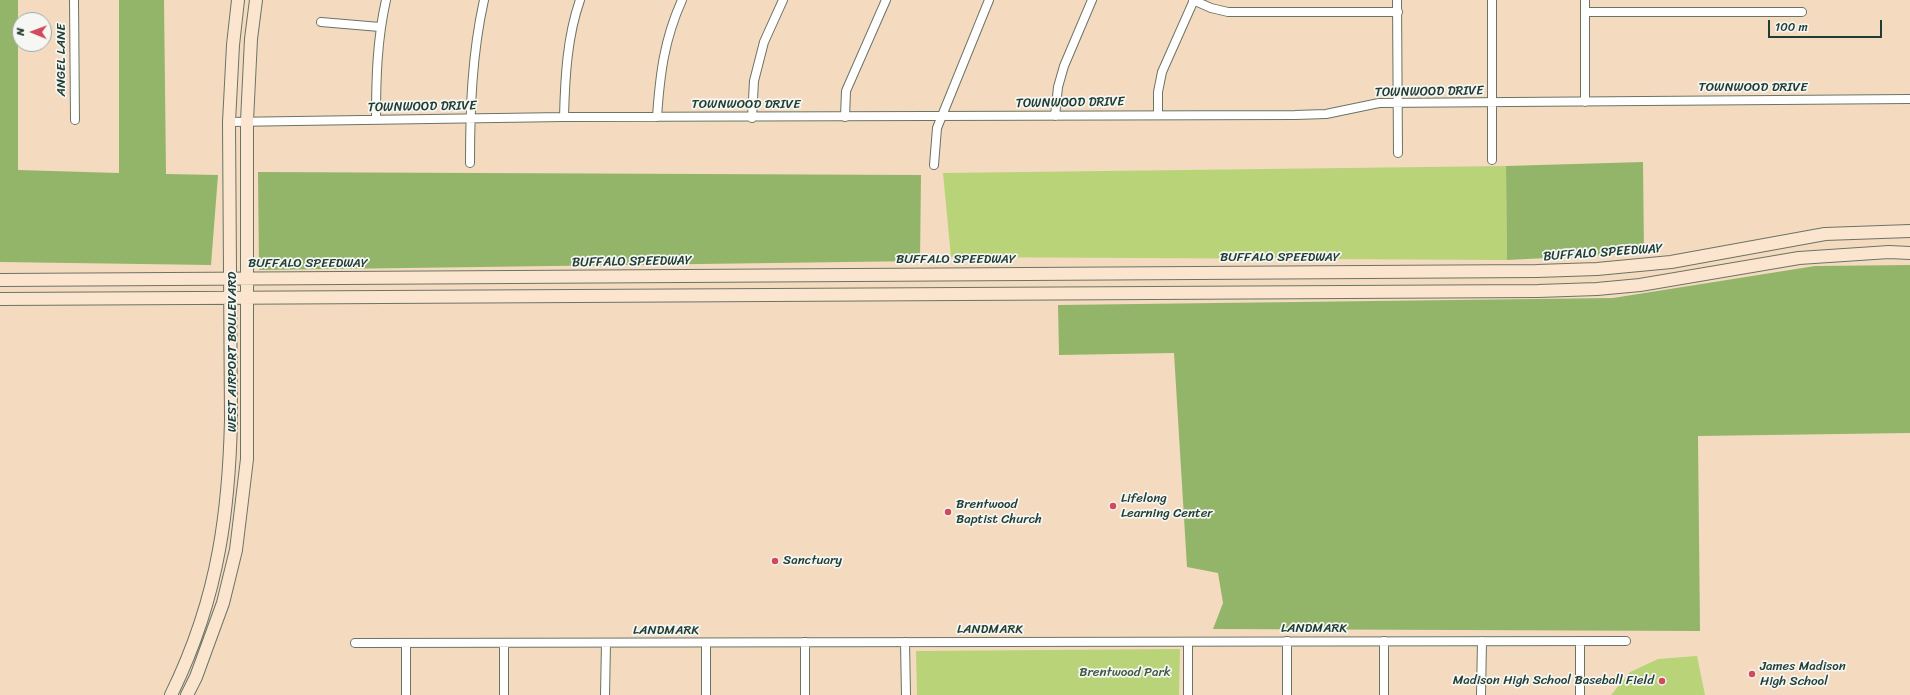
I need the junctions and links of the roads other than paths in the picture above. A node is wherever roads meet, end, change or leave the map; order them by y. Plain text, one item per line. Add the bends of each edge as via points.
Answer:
1 (74, 0) edge
2 (238, 0) edge
3 (386, 0) edge
4 (484, 0) edge
5 (580, 0) edge
6 (682, 0) edge
7 (783, 0) edge
8 (886, 0) edge
9 (989, 0) edge
10 (1092, 0) edge
11 (1194, 0) edge
12 (1397, 0) edge
13 (1492, 0) edge
14 (1585, 0) edge
15 (254, 3) edge
16 (1398, 12) junction
17 (1585, 12) junction
18 (1802, 12) dead end
19 (321, 22) dead end
20 (380, 27) junction
21 (1910, 99) edge
22 (1398, 102) junction
23 (1585, 102) junction
24 (1492, 103) junction
25 (1158, 114) junction
26 (1055, 116) junction
27 (564, 117) junction
28 (657, 117) junction
29 (845, 117) junction
30 (941, 117) junction
31 (470, 118) junction
32 (752, 118) junction
33 (75, 120) dead end
34 (376, 120) junction
35 (247, 121) junction
36 (229, 122) junction
37 (1398, 153) dead end
38 (1492, 160) dead end
39 (470, 163) dead end
40 (934, 165) dead end
41 (1910, 231) edge
42 (1797, 238) junction
43 (1910, 253) edge
44 (1799, 258) junction
45 (1671, 262) junction
46 (1537, 271) junction
47 (1383, 272) junction
48 (1133, 273) junction
49 (1256, 273) junction
50 (884, 274) junction
51 (1009, 274) junction
52 (763, 275) junction
53 (515, 277) junction
54 (639, 277) junction
55 (229, 278) junction
56 (246, 278) junction
57 (392, 278) junction
58 (0, 280) edge
59 (28, 280) junction
60 (1673, 281) junction
61 (1538, 291) junction
62 (1256, 292) junction
63 (1009, 293) junction
64 (1133, 293) junction
65 (1384, 293) junction
66 (884, 294) junction
67 (762, 295) junction
68 (514, 296) junction
69 (639, 296) junction
70 (392, 297) junction
71 (230, 298) junction
72 (246, 298) junction
73 (0, 299) edge
74 (28, 299) junction
75 (210, 641) junction
76 (1287, 641) junction
77 (1384, 641) junction
78 (1482, 641) junction
79 (1580, 641) junction
80 (1626, 641) dead end
81 (193, 642) junction
82 (706, 642) junction
83 (805, 642) junction
84 (904, 642) junction
85 (1188, 642) junction
86 (355, 643) dead end
87 (406, 643) junction
88 (504, 643) junction
89 (606, 643) junction
90 (171, 695) edge
91 (187, 695) edge
92 (406, 695) edge
93 (504, 695) edge
94 (605, 695) edge
95 (706, 695) edge
96 (806, 695) edge
97 (906, 695) edge
98 (1188, 695) edge
99 (1287, 695) edge
100 (1384, 695) edge
101 (1481, 695) edge
102 (1580, 695) edge

1 - 33 street, ANGEL LANE
2 - 36 main road, WEST AIRPORT BOULEVARD
3 - 20 street
4 - 31 street via 473,58
5 - 27 street via 566,68
6 - 28 street via 664,53
7 - 32 street via 764,42 754,81
8 - 29 street via 846,91
9 - 30 street
10 - 26 street via 1064,66 1058,87
11 - 16 street via 1228,12
11 - 25 street via 1162,72 1158,92
12 - 16 street
13 - 24 street
14 - 17 street
15 - 35 main road, WEST AIRPORT BOULEVARD
16 - 22 street
17 - 18 street
17 - 23 street
19 - 20 street
20 - 34 street via 376,73
21 - 23 street, TOWNWOOD DRIVE
22 - 24 street, TOWNWOOD DRIVE
22 - 25 street, TOWNWOOD DRIVE via 1364,105 1326,114
22 - 37 street
23 - 24 street, TOWNWOOD DRIVE
24 - 38 street
25 - 26 street, TOWNWOOD DRIVE
26 - 30 street, TOWNWOOD DRIVE
27 - 28 street, TOWNWOOD DRIVE
27 - 31 street, TOWNWOOD DRIVE
28 - 32 street, TOWNWOOD DRIVE
29 - 30 street, TOWNWOOD DRIVE
29 - 32 street, TOWNWOOD DRIVE
30 - 40 street via 937,128
31 - 34 street, TOWNWOOD DRIVE
31 - 39 street
34 - 35 street, TOWNWOOD DRIVE
35 - 36 street, TOWNWOOD DRIVE
35 - 56 main road, WEST AIRPORT BOULEVARD
36 - 55 main road, WEST AIRPORT BOULEVARD
41 - 42 main road, BUFFALO SPEEDWAY via 1857,232
42 - 44 main road
42 - 45 main road, BUFFALO SPEEDWAY
43 - 44 main road
44 - 60 main road
45 - 46 main road, BUFFALO SPEEDWAY via 1597,270
45 - 60 main road
46 - 47 main road, BUFFALO SPEEDWAY
46 - 61 main road
47 - 49 main road, BUFFALO SPEEDWAY
47 - 65 main road
48 - 49 main road, BUFFALO SPEEDWAY
48 - 51 main road, BUFFALO SPEEDWAY
48 - 64 main road
49 - 62 main road
50 - 51 main road, BUFFALO SPEEDWAY
50 - 52 main road, BUFFALO SPEEDWAY
50 - 66 main road
51 - 63 main road
52 - 54 main road, BUFFALO SPEEDWAY
52 - 67 main road
53 - 54 main road, BUFFALO SPEEDWAY
53 - 57 main road, BUFFALO SPEEDWAY
53 - 68 main road
54 - 69 main road
55 - 56 main road, BUFFALO SPEEDWAY
55 - 59 main road, BUFFALO SPEEDWAY
55 - 71 main road, WEST AIRPORT BOULEVARD
56 - 57 main road, BUFFALO SPEEDWAY
56 - 72 main road, WEST AIRPORT BOULEVARD
57 - 70 main road
58 - 59 main road, BUFFALO SPEEDWAY
59 - 74 main road
60 - 61 main road via 1616,288
61 - 65 main road
62 - 64 main road
62 - 65 main road
63 - 64 main road
63 - 66 main road
66 - 67 main road
67 - 69 main road
68 - 69 main road
68 - 70 main road
70 - 72 main road
71 - 72 main road
71 - 74 main road
71 - 81 main road, WEST AIRPORT BOULEVARD via 230,460 219,551 206,604
72 - 75 main road, WEST AIRPORT BOULEVARD via 248,419 242,508 236,550 223,603
73 - 74 main road
75 - 81 main road
75 - 91 main road, WEST AIRPORT BOULEVARD
76 - 77 street, LANDMARK
76 - 85 street, LANDMARK
76 - 99 street
77 - 78 street, LANDMARK
77 - 100 street
78 - 79 street, LANDMARK
78 - 101 street
79 - 80 street, LANDMARK
79 - 102 street
81 - 90 main road, WEST AIRPORT BOULEVARD
82 - 83 street, LANDMARK
82 - 89 street, LANDMARK
82 - 95 street
83 - 84 street, LANDMARK
83 - 96 street
84 - 85 street, LANDMARK
84 - 97 street
85 - 98 street
86 - 87 street, LANDMARK
87 - 88 street, LANDMARK
87 - 92 street
88 - 89 street, LANDMARK
88 - 93 street
89 - 94 street

